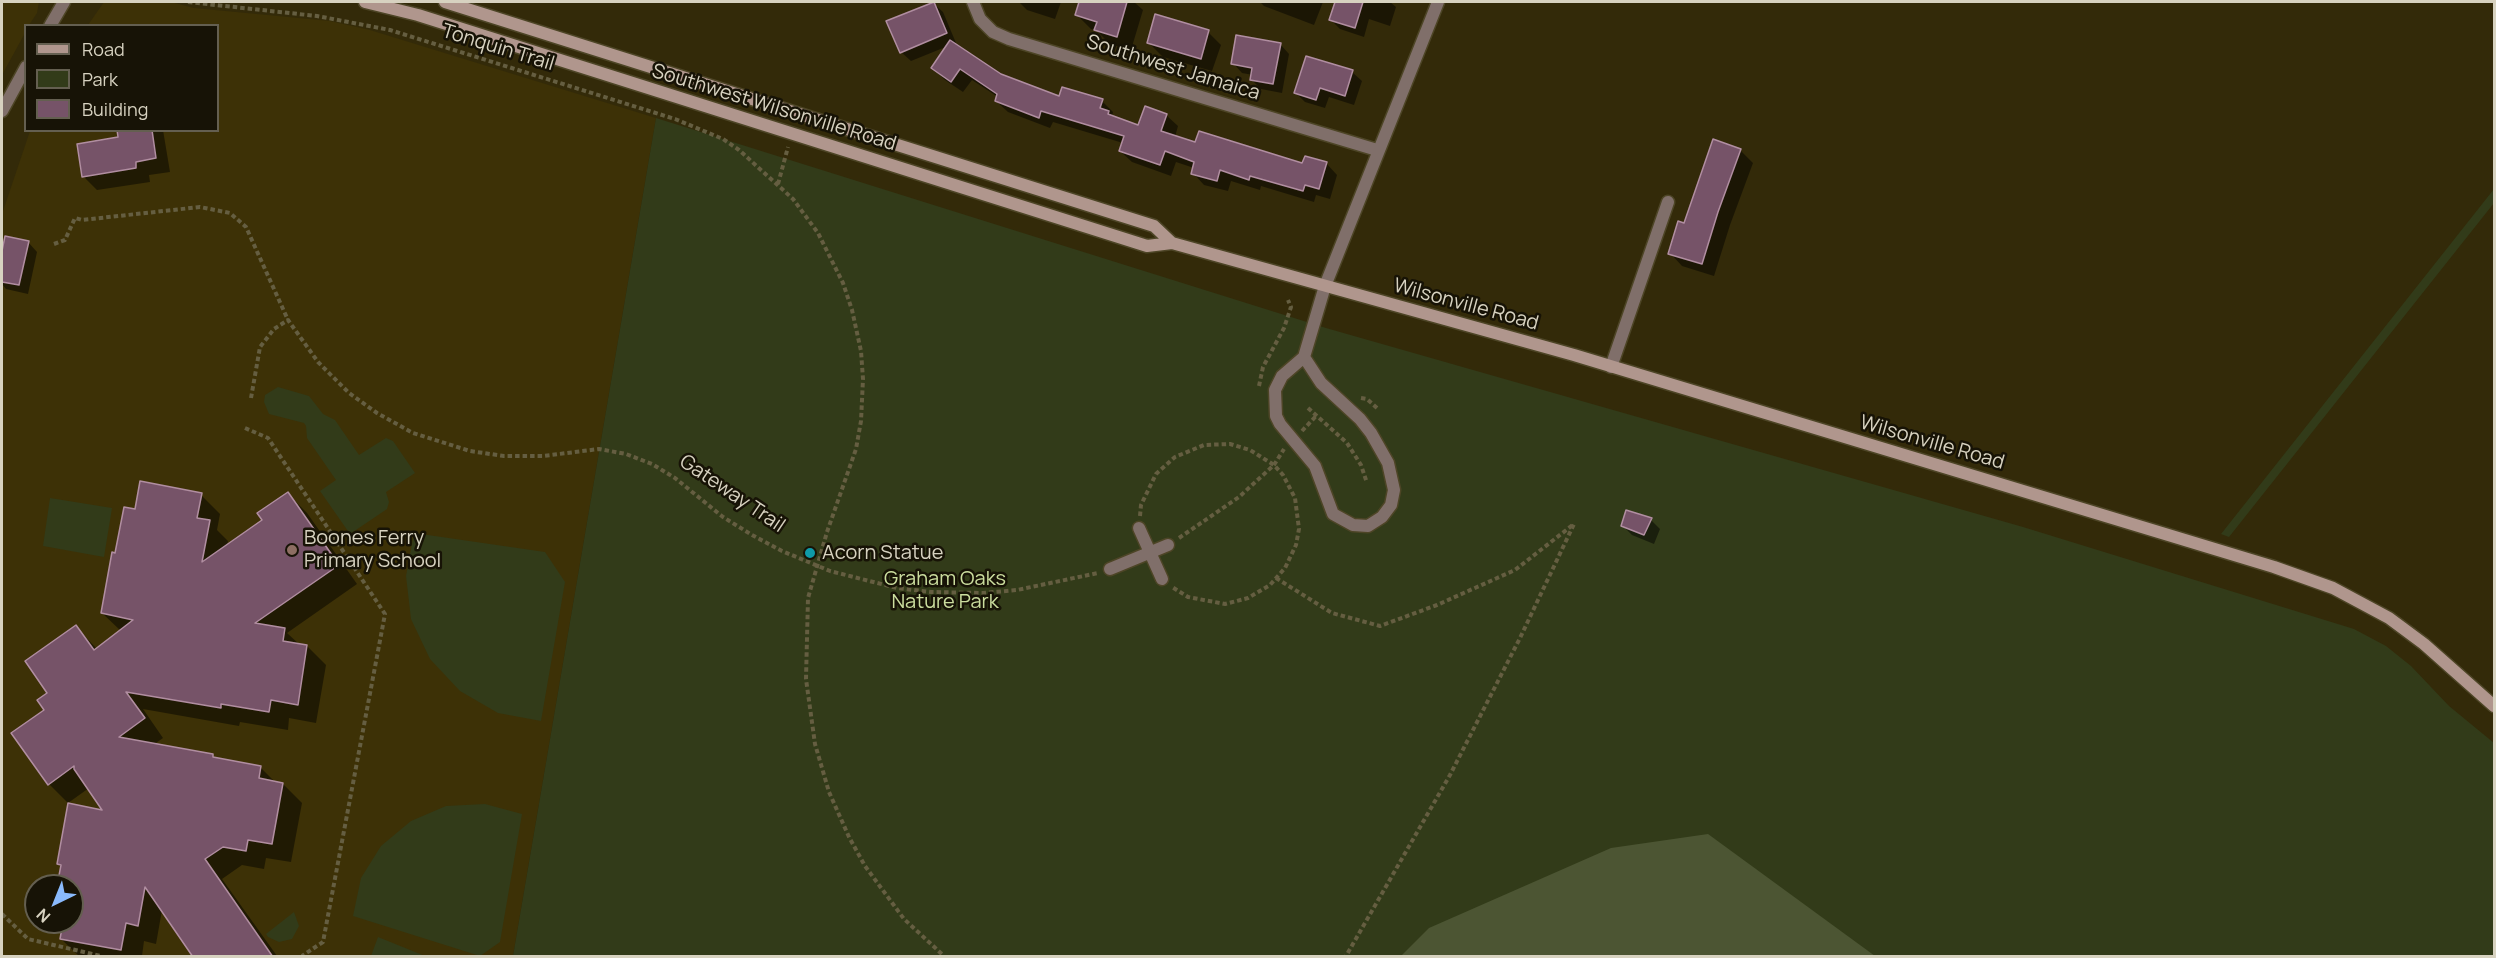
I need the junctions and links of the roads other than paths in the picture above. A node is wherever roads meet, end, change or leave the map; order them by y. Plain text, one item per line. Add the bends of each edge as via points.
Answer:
1 (64, 2) edge
2 (365, 2) edge
3 (446, 2) edge
4 (973, 2) edge
5 (1438, 2) edge
6 (51, 24) edge
7 (24, 71) edge
8 (2, 111) edge
9 (1377, 150) junction
10 (1668, 202) dead end
11 (1172, 243) junction
12 (1325, 286) junction
13 (1304, 357) junction
14 (1611, 367) junction
15 (1139, 528) road end
16 (1167, 545) road end
17 (1150, 552) junction
18 (1110, 569) road end
19 (1162, 579) road end
20 (2494, 706) edge

1 - 6 street
2 - 11 main road, Southwest Wilsonville Road via 418,15 1147,246
3 - 11 main road, Southwest Wilsonville Road via 1154,226
4 - 9 street, Southwest Jamaica via 980,19 993,32 1009,39
5 - 9 street
7 - 8 street
9 - 12 street
10 - 14 street
11 - 12 main road, Southwest Wilsonville Road
12 - 13 street
12 - 14 main road, Wilsonville Road
13 - 13 street via 1278,382 1276,416 1315,465 1333,514 1353,525 1368,526 1391,505 1394,490 1388,463 1360,419 1321,383
14 - 20 main road, Wilsonville Road via 2226,551 2319,583 2400,624
15 - 17 street
16 - 17 street
17 - 18 street
17 - 19 street

